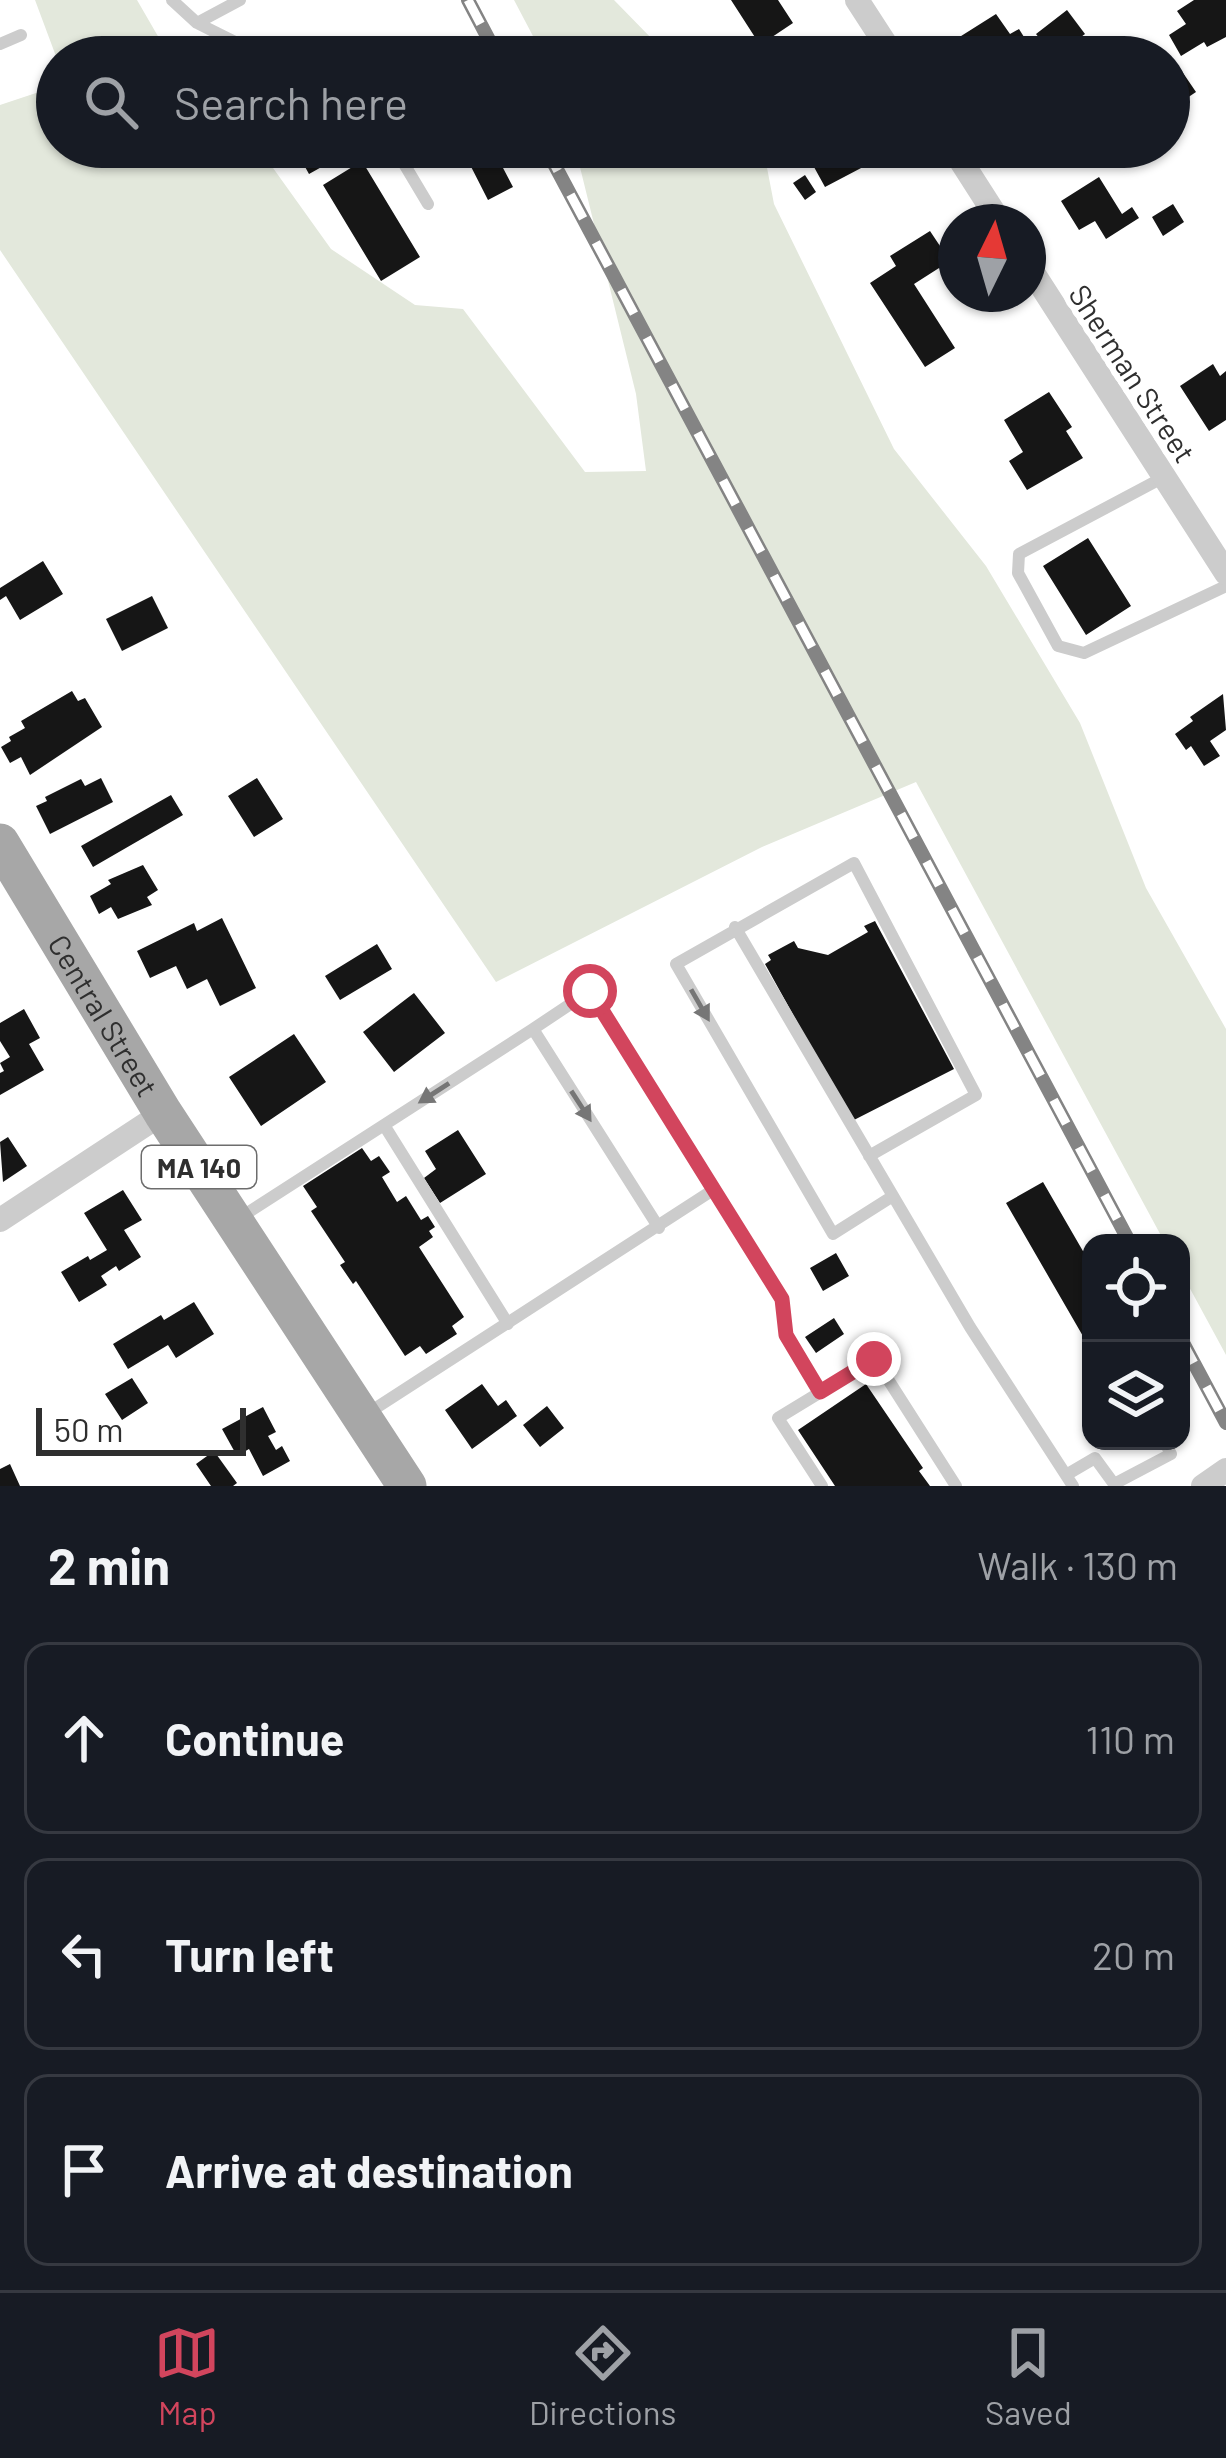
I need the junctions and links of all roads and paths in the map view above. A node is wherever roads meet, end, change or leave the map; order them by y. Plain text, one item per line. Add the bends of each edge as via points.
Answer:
1 (172, 0) edge
2 (240, 0) edge
3 (857, 0) edge
4 (197, 23) junction
5 (21, 35) dead end
6 (223, 36) edge
7 (880, 36) edge
8 (0, 44) edge
9 (407, 168) edge
10 (965, 168) edge
11 (428, 204) dead end
12 (988, 204) edge
13 (1046, 293) edge
14 (1164, 477) junction
15 (1226, 573) edge
16 (1226, 586) edge
17 (2, 850) edge
18 (735, 927) junction
19 (533, 1030) junction
20 (164, 1113) junction
21 (384, 1125) junction
22 (869, 1156) junction
23 (713, 1190) junction
24 (893, 1196) junction
25 (0, 1220) edge
26 (234, 1221) junction
27 (659, 1228) junction
28 (508, 1324) junction
29 (820, 1392) junction
30 (362, 1417) junction
31 (1169, 1450) edge
32 (1226, 1470) edge
33 (1070, 1480) edge
34 (407, 1486) edge
35 (822, 1486) edge
36 (956, 1486) edge
37 (1203, 1486) edge

1 - 4 lane
2 - 4 lane
3 - 7 street
4 - 6 lane
5 - 8 lane
9 - 11 lane
10 - 12 street
13 - 14 street, Sherman Street
14 - 15 street, Sherman Street
14 - 16 lane via 1019,554 1018,574 1058,646 1084,653
17 - 20 main road, Central Street / MA 140
18 - 22 lane
18 - 22 lane via 854,863 976,1095
18 -> 24 lane via 676,964 821,1215 833,1234
19 -> 21 lane
19 - 23 lane via 590,991
19 -> 27 lane
20 - 25 street
20 - 26 main road, Central Street / MA 140
21 - 26 lane
21 - 28 lane
22 - 24 lane
23 - 27 lane
23 - 29 lane via 782,1299 786,1335
24 - 33 lane
26 - 30 main road, Central Street / MA 140
27 - 28 lane
28 - 30 lane
29 - 35 lane via 778,1418
29 - 36 lane via 874,1359
30 - 34 main road, Central Street / MA 140
31 - 33 lane via 1114,1484 1095,1458
32 - 37 street

